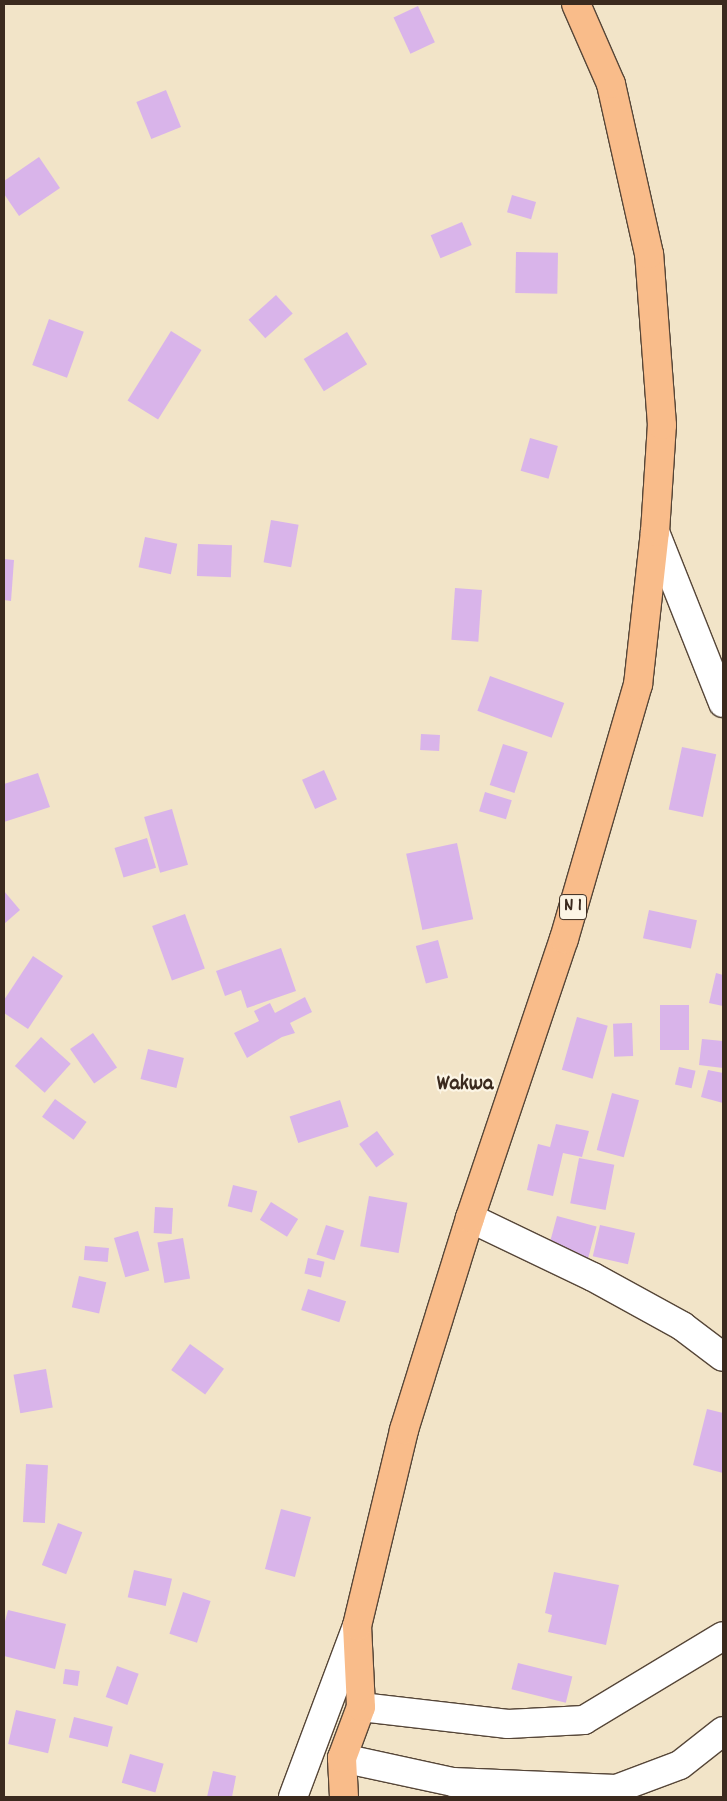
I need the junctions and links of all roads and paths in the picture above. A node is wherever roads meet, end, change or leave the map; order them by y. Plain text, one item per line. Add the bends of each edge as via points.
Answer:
1 (576, 4) edge
2 (656, 532) junction
3 (723, 703) edge
4 (470, 1218) junction
5 (723, 1357) edge
6 (357, 1626) junction
7 (723, 1636) edge
8 (361, 1707) junction
9 (723, 1730) edge
10 (342, 1758) junction
11 (294, 1797) edge
12 (344, 1797) edge

1 - 2 highway, N 1 via 611,84 649,254 662,425
2 - 3 street
2 - 4 highway, N 1 via 638,685 564,939
4 - 5 street via 610,1286 682,1326
4 - 6 highway, N 1 via 404,1430
6 - 8 highway, N 1
6 - 11 street
7 - 8 street via 584,1720 508,1724
8 - 10 highway, N 1
9 - 10 street via 680,1765 616,1789 453,1782
10 - 12 highway, N 1

